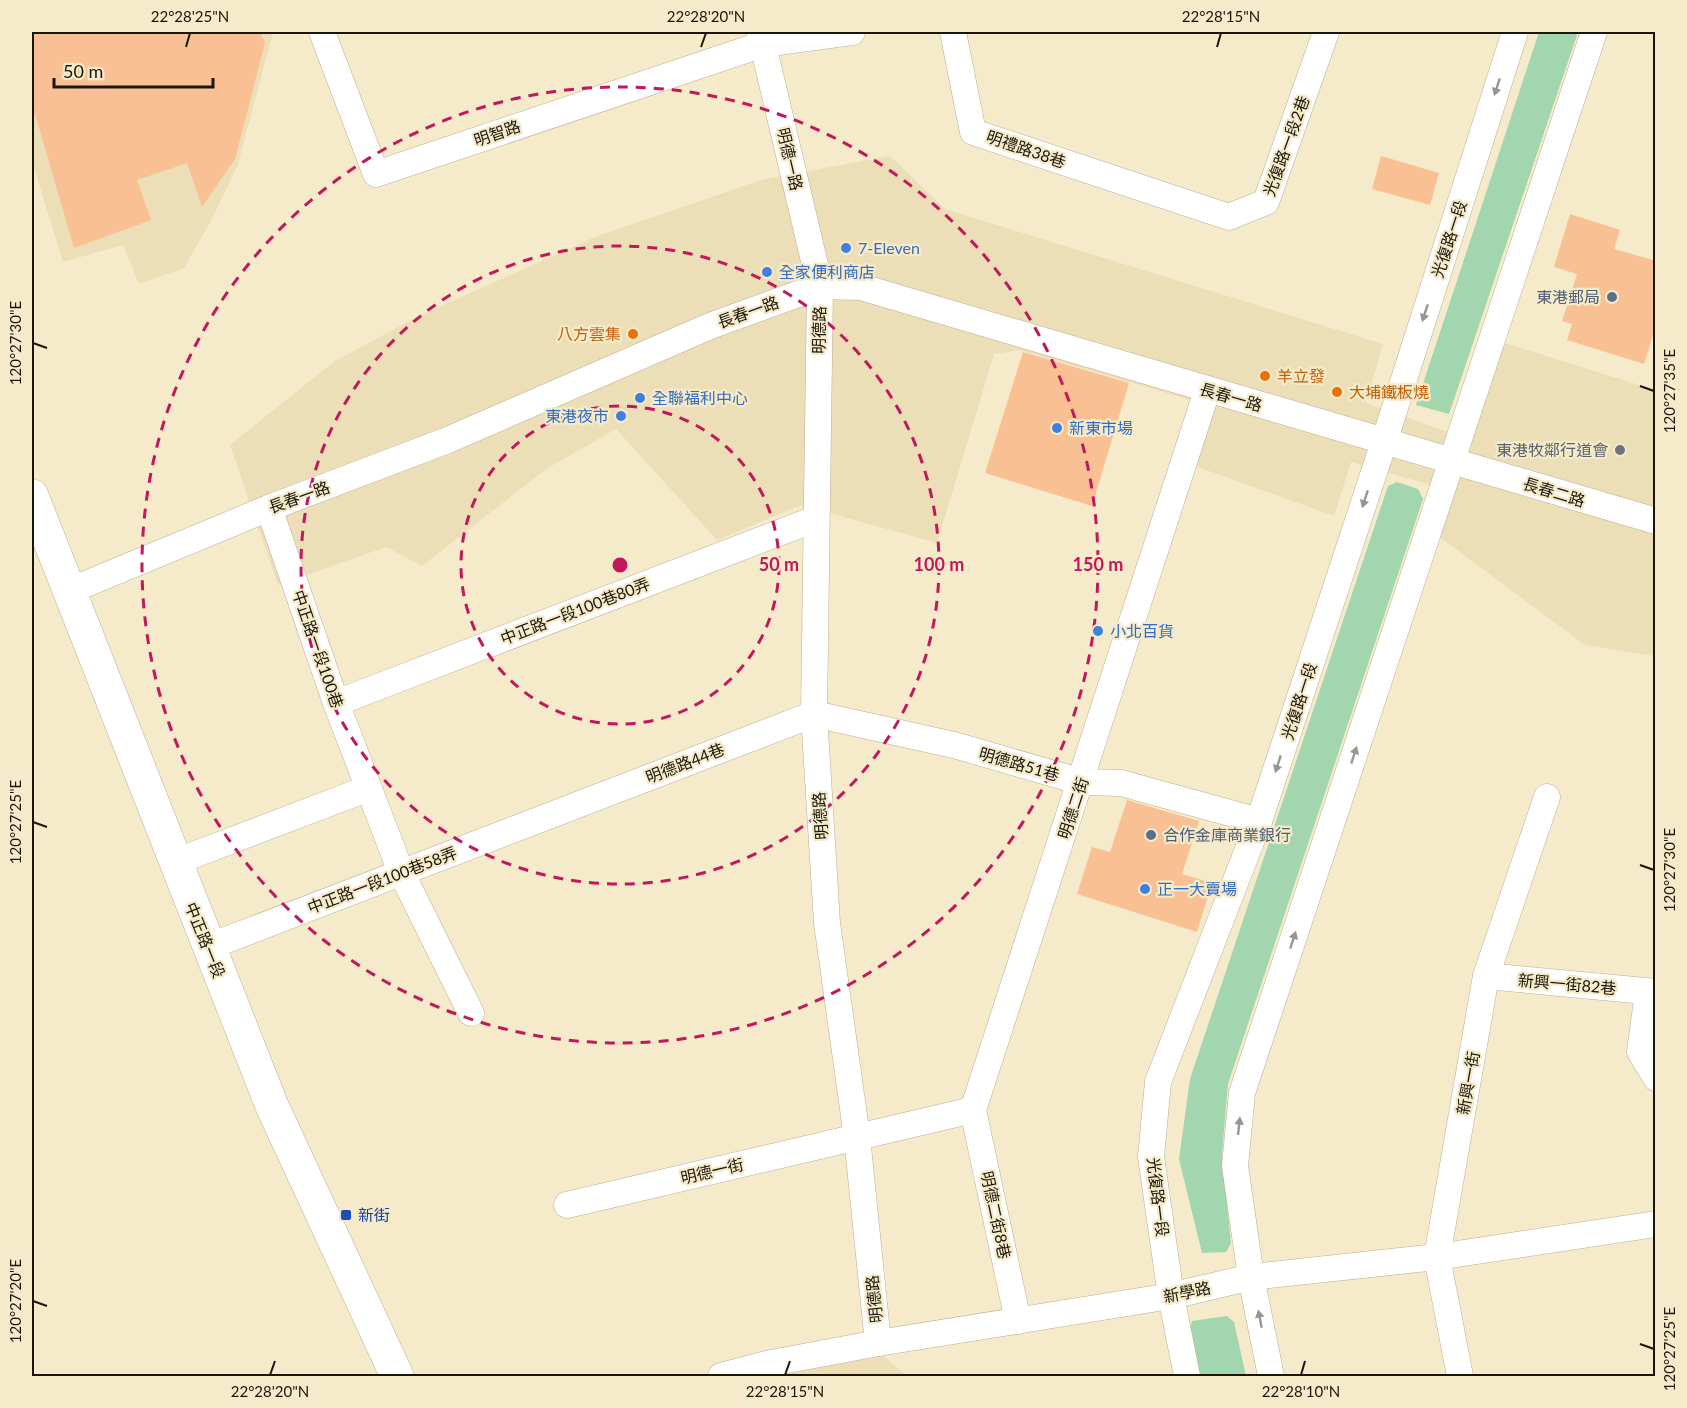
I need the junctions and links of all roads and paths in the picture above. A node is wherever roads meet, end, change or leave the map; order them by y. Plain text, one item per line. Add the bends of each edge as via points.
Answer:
1 (322, 32) edge
2 (852, 32) edge
3 (953, 32) edge
4 (1326, 32) edge
5 (1515, 32) edge
6 (1594, 32) edge
7 (762, 38) edge
8 (1106, 176) joint
9 (820, 286) junction
10 (1207, 390) junction
11 (1384, 442) junction
12 (1452, 461) junction
13 (32, 496) edge
14 (269, 508) junction
15 (815, 519) junction
16 (1656, 521) edge
17 (69, 591) junction
18 (336, 703) junction
19 (814, 714) junction
20 (1082, 782) junction
21 (369, 788) junction
22 (1547, 797) dead end
23 (556, 813) joint
24 (1259, 821) junction
25 (175, 862) junction
26 (401, 872) junction
27 (208, 947) junction
28 (1486, 976) junction
29 (1652, 992) edge
30 (471, 1013) dead end
31 (1656, 1078) edge
32 (974, 1110) junction
33 (857, 1137) junction
34 (567, 1204) dead end
35 (1656, 1224) edge
36 (1437, 1257) junction
37 (1251, 1277) junction
38 (1171, 1296) junction
39 (1018, 1320) junction
40 (878, 1343) junction
41 (397, 1377) edge
42 (721, 1377) edge
43 (1188, 1377) edge
44 (1271, 1377) edge
45 (1460, 1377) edge

1 - 7 street, 明智路 via 376,174
2 - 7 street
3 - 8 street, 明禮路38巷 via 973,132
4 - 8 street, 光復路一段2巷 via 1266,202 1229,217
5 -> 11 street, 光復路一段
6 - 12 street
7 - 9 street, 明德一路
9 - 10 street, 長春一路 via 861,287
9 - 14 street, 長春一路 via 710,326 448,440
9 - 15 street, 明德路
10 - 11 street, 長春一路
10 - 20 street, 明德二街
11 - 12 street, 長春一路
11 -> 24 street, 光復路一段
12 - 16 street, 長春二路
37 -> 12 street via 1235,1166 1242,1093
13 - 17 main road, 中正路一段
14 - 17 street, 長春一路
14 - 18 street, 中正路一段100巷
15 - 18 street, 中正路一段100巷80弄
15 - 19 street, 明德路
17 - 25 main road, 中正路一段
18 - 21 street, 中正路一段100巷
19 - 20 street, 明德路51巷 via 954,745
19 - 23 street, 明德路44巷
19 - 33 street, 明德路 via 827,923
20 - 24 street, 明德路51巷 via 1121,783
20 - 32 street, 明德二街
21 - 25 street
21 - 26 street, 中正路一段100巷
22 - 28 street, 新興一街
23 - 26 street, 中正路一段100巷58弄
24 - 38 street, 光復路一段 via 1158,1082 1151,1157
25 - 27 main road, 中正路一段
26 - 27 street, 中正路一段100巷58弄
26 - 30 street, 中正路一段100巷
27 - 41 main road, 中正路一段 via 272,1106
28 - 29 street, 新興一街82巷
28 - 36 street, 新興一街
29 - 31 street via 1640,1052
32 - 33 street
32 - 39 street, 明德二街8巷
33 - 34 street, 明德一街
33 - 40 street, 明德路
35 - 36 street, 新學路
36 - 37 street, 新學路
36 - 45 street, 新興一街
37 - 38 street, 新學路
44 -> 37 street
38 - 39 street, 新學路
38 - 43 street, 光復路一段
39 - 40 street, 新學路
40 - 42 street, 新學路 via 765,1364

